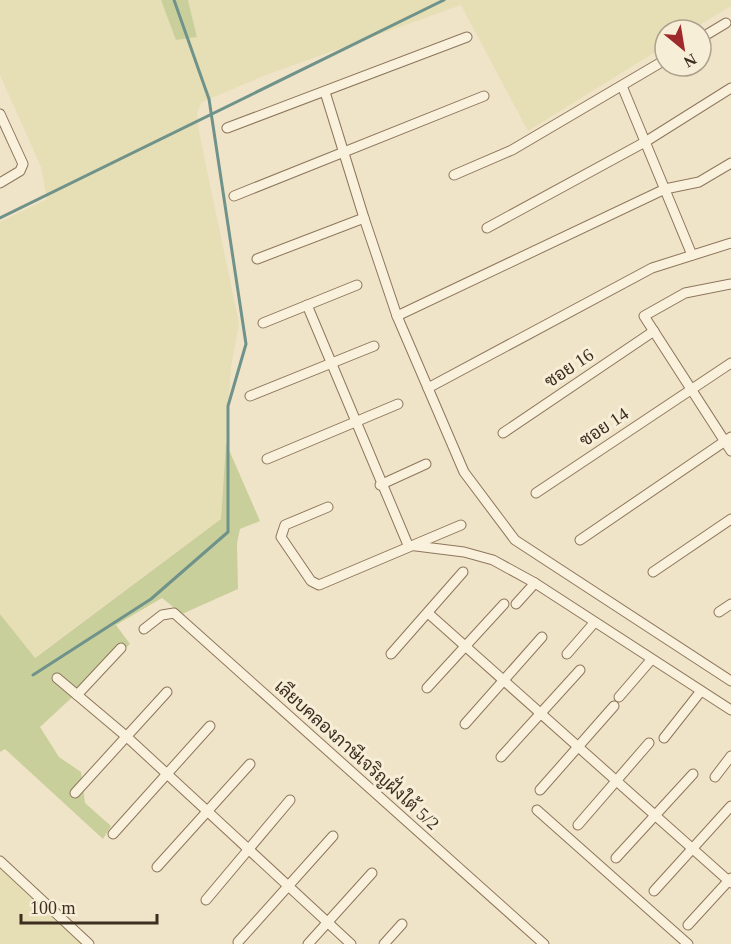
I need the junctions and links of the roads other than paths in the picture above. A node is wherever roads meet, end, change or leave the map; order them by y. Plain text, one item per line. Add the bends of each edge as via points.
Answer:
1 (726, 23) dead end
2 (713, 31) edge
3 (467, 37) dead end
4 (653, 67) edge
5 (622, 86) junction
6 (731, 88) edge
7 (325, 92) junction
8 (484, 96) dead end
9 (0, 114) edge
10 (227, 128) dead end
11 (645, 142) junction
12 (344, 152) junction
13 (731, 163) edge
14 (454, 175) dead end
15 (0, 183) edge
16 (665, 189) junction
17 (234, 196) dead end
18 (364, 218) junction
19 (488, 228) dead end
20 (731, 243) edge
21 (692, 255) junction
22 (257, 259) dead end
23 (731, 284) edge
24 (357, 285) dead end
25 (307, 305) junction
26 (397, 316) junction
27 (263, 323) dead end
28 (654, 331) junction
29 (374, 346) dead end
30 (332, 363) junction
31 (731, 363) edge
32 (428, 387) junction
33 (691, 388) junction
34 (250, 396) dead end
35 (398, 404) dead end
36 (356, 422) junction
37 (503, 433) dead end
38 (728, 439) edge
39 (731, 451) edge
40 (267, 459) dead end
41 (426, 464) dead end
42 (380, 485) junction
43 (536, 493) dead end
44 (328, 507) dead end
45 (731, 519) edge
46 (461, 525) dead end
47 (580, 540) dead end
48 (408, 545) junction
49 (464, 572) dead end
50 (654, 573) dead end
51 (535, 583) junction
52 (504, 604) dead end
53 (516, 604) dead end
54 (731, 604) edge
55 (719, 612) dead end
56 (428, 613) junction
57 (594, 623) junction
58 (144, 628) dead end
59 (542, 637) dead end
60 (466, 646) junction
61 (121, 648) dead end
62 (391, 654) dead end
63 (567, 654) dead end
64 (651, 660) junction
65 (580, 670) dead end
66 (57, 678) dead end
67 (503, 679) junction
68 (731, 681) edge
69 (428, 688) dead end
70 (702, 691) junction
71 (167, 692) dead end
72 (77, 695) junction
73 (731, 710) edge
74 (541, 713) junction
75 (465, 724) dead end
76 (210, 726) dead end
77 (127, 737) junction
78 (664, 738) dead end
79 (649, 743) dead end
80 (579, 747) junction
81 (731, 756) edge
82 (501, 757) dead end
83 (250, 764) dead end
84 (168, 774) junction
85 (693, 774) dead end
86 (715, 777) dead end
87 (617, 781) junction
88 (540, 790) dead end
89 (75, 793) dead end
90 (291, 800) dead end
91 (731, 806) edge
92 (537, 810) dead end
93 (207, 811) junction
94 (654, 814) junction
95 (578, 825) dead end
96 (113, 834) dead end
97 (333, 836) dead end
98 (248, 849) junction
99 (693, 849) junction
100 (616, 858) dead end
101 (0, 861) edge
102 (157, 867) dead end
103 (372, 873) dead end
104 (730, 880) edge
105 (287, 885) junction
106 (654, 891) dead end
107 (206, 900) dead end
108 (329, 922) junction
109 (402, 924) dead end
110 (688, 925) dead end
111 (238, 942) dead end
112 (89, 944) edge
113 (308, 944) edge
114 (351, 944) edge
115 (384, 944) edge
116 (544, 944) edge
117 (688, 944) edge

1 - 2 street
3 - 7 street
4 - 5 street
5 - 11 street
5 - 14 street via 512,150
6 - 11 street
7 - 10 street
7 - 12 street
8 - 12 street
9 - 15 street via 23,164 20,171
11 - 16 street
11 - 19 street
12 - 17 street
12 - 18 street
13 - 16 street via 699,182
16 - 21 street
16 - 26 street
18 - 22 street
18 - 26 street
20 - 21 street
21 - 32 street via 652,268
23 - 28 street via 685,293 644,316
24 - 25 street
25 - 27 street
25 - 30 street
26 - 32 street
28 - 33 street
28 - 37 street, ซอย 16
29 - 30 street
30 - 34 street
30 - 36 street
31 - 33 street, ซอย 14
32 - 68 street via 464,472 515,540
33 - 38 street
33 - 43 street, ซอย 14
35 - 36 street
36 - 40 street
36 - 42 street
38 - 39 street
38 - 47 street
41 - 42 street
42 - 48 street
44 - 48 street via 285,525 281,537 311,581 319,585
45 - 50 street
46 - 48 street
48 - 51 street via 493,560
49 - 56 street
51 - 53 street
51 - 57 street
52 - 60 street
54 - 55 street
56 - 60 street
56 - 62 street
57 - 63 street
57 - 64 street
58 - 116 street, เลียบคลองภาษีเจริญฝั่งใต้ 5/2 via 162,615 174,613
59 - 67 street
60 - 67 street
60 - 69 street
61 - 72 street
64 - 70 street
64 - 80 street
65 - 74 street
66 - 72 street
67 - 74 street
67 - 75 street
70 - 73 street
70 - 78 street
71 - 77 street
72 - 77 street
74 - 80 street
74 - 82 street
76 - 84 street
77 - 84 street
77 - 89 street
79 - 87 street
80 - 87 street
80 - 88 street
81 - 86 street
83 - 93 street
84 - 93 street
84 - 96 street
85 - 94 street
87 - 94 street
87 - 95 street
90 - 98 street
91 - 99 street
92 - 117 street
93 - 98 street
93 - 102 street
94 - 99 street
94 - 100 street
97 - 105 street
98 - 105 street
98 - 107 street
99 - 104 street
99 - 106 street
101 - 112 street
103 - 108 street
104 - 110 street
105 - 108 street
105 - 111 street
108 - 113 street
108 - 114 street
109 - 115 street

